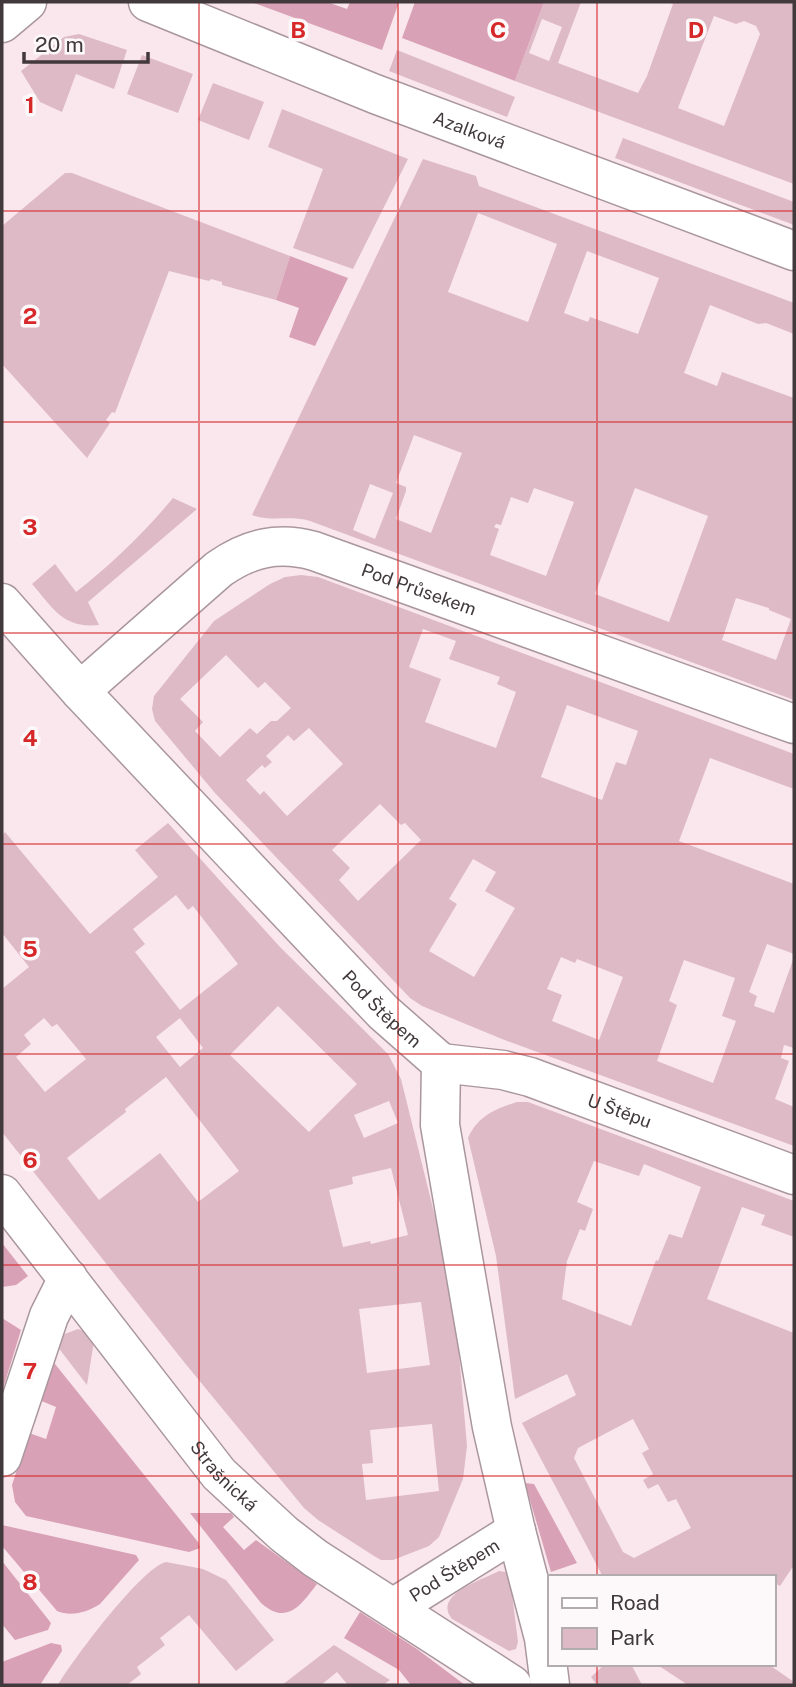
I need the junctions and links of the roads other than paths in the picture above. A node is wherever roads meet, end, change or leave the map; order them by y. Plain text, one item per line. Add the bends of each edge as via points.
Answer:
1 (27, 2) edge
2 (148, 2) edge
3 (2, 23) edge
4 (794, 251) edge
5 (2, 603) edge
6 (80, 691) junction
7 (794, 723) edge
8 (441, 1063) junction
9 (794, 1175) edge
10 (2, 1194) edge
11 (68, 1278) junction
12 (2, 1457) edge
13 (516, 1531) junction
14 (393, 1608) junction
15 (512, 1685) edge
16 (550, 1685) edge

1 - 3 street
2 - 4 street, Azalková via 375,94
5 - 6 street, Pod Štěpem
6 - 7 street, Pod Průsekem via 234,558 259,548 286,545 314,551
6 - 8 street, Pod Štěpem via 383,1012
8 - 9 street, U Štěpu via 530,1077
8 - 13 street, Pod Štěpem via 440,1125 492,1427
10 - 11 street, Strašnická
11 - 12 street via 49,1316
11 - 14 street, Strašnická via 219,1474 314,1558
13 - 14 street, Pod Štěpem
13 - 16 street, Pod Štěpem via 544,1638
14 - 15 street, Strašnická

